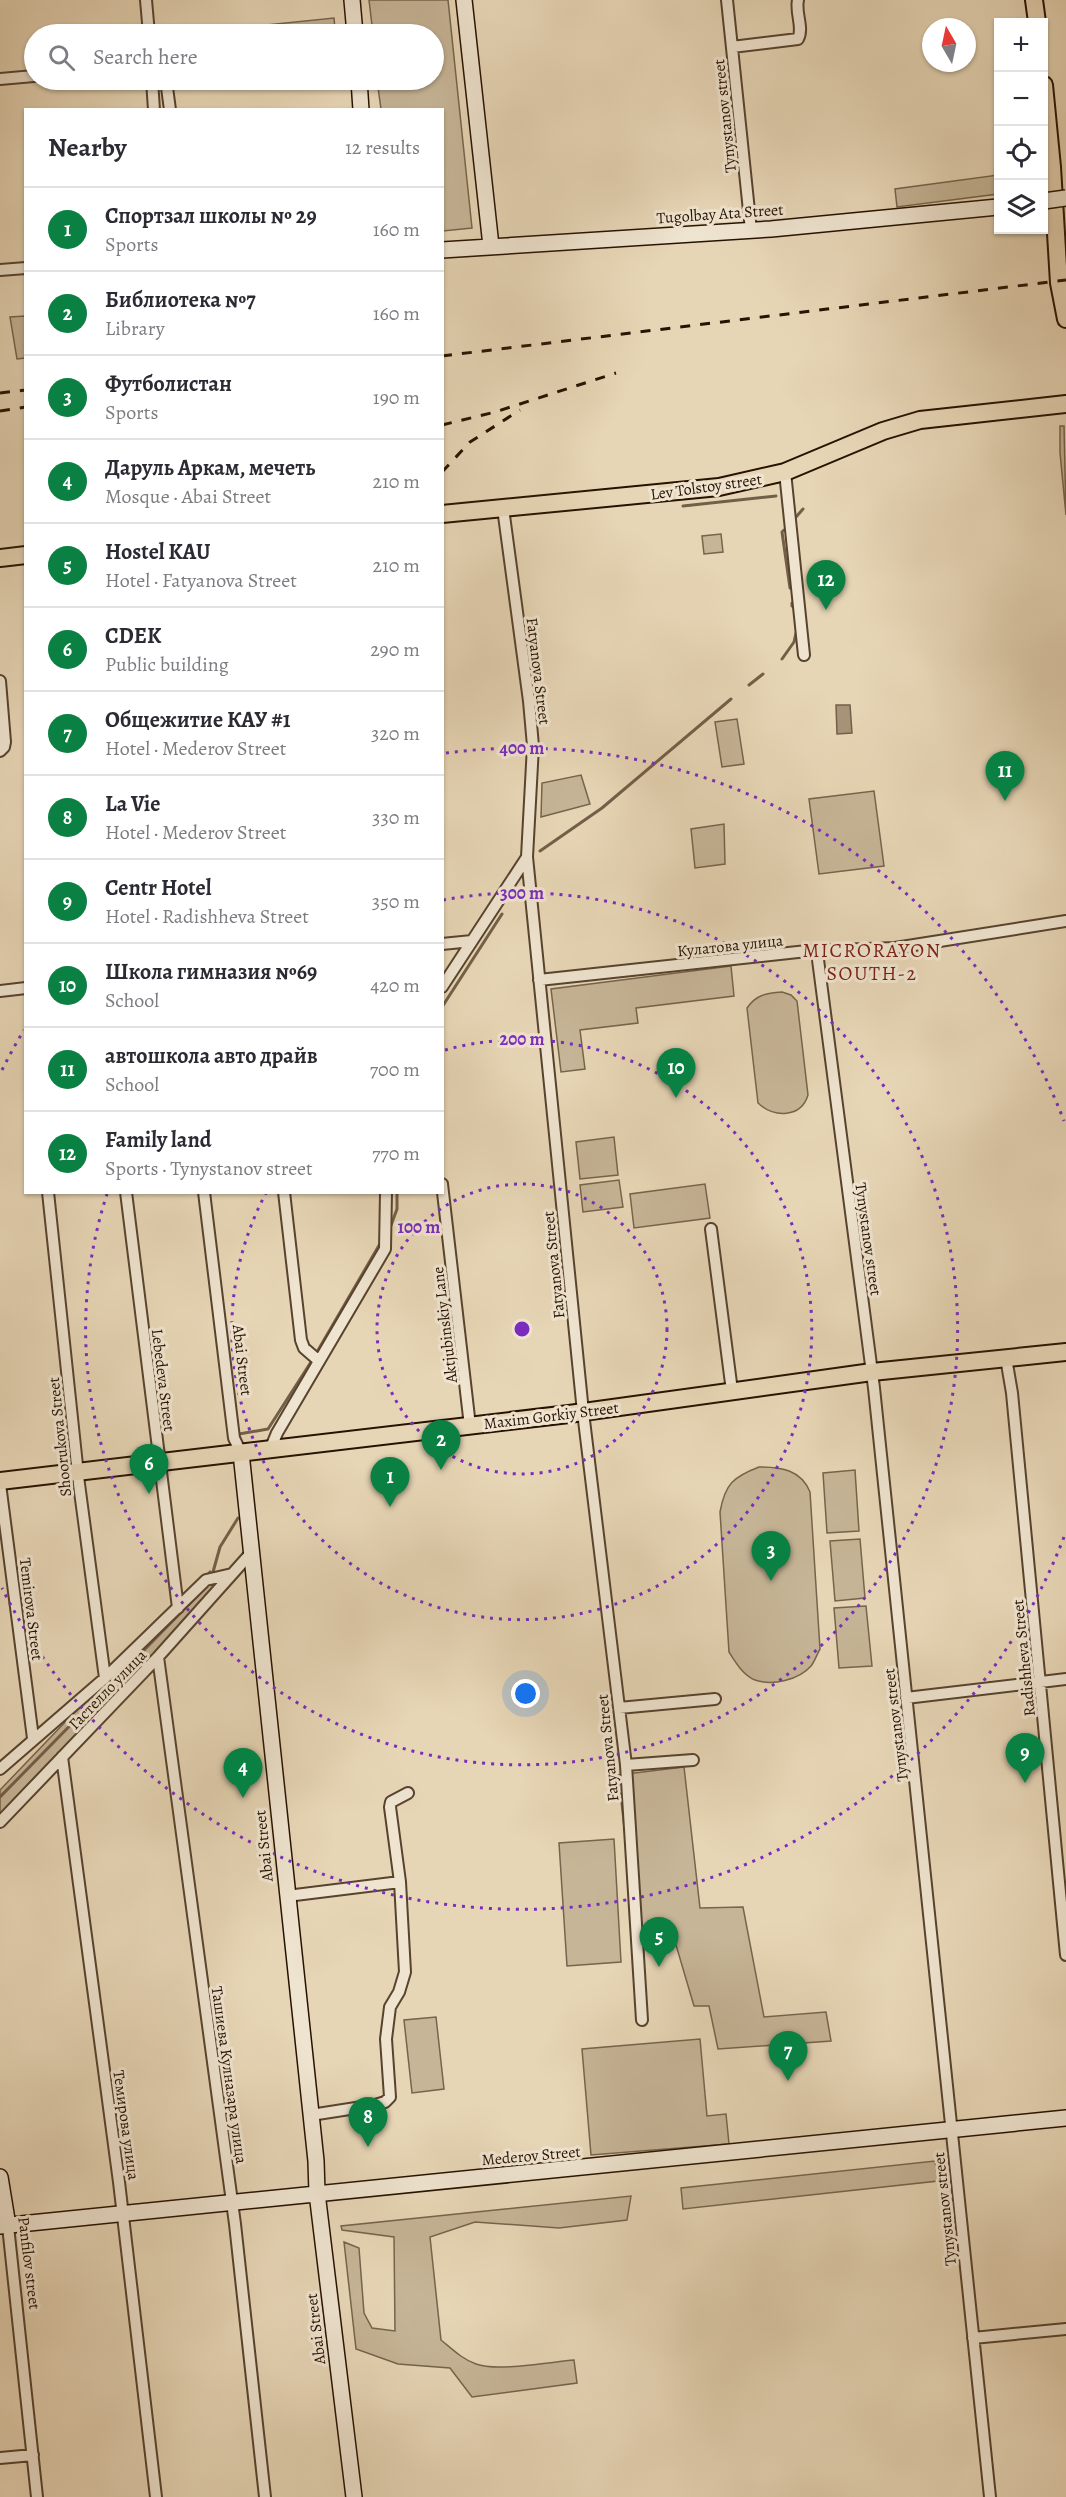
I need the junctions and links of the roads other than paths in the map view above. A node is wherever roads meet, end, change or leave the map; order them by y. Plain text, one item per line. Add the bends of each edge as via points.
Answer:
1 (146, 0) edge
2 (352, 0) edge
3 (464, 0) edge
4 (727, 0) edge
5 (798, 0) edge
6 (1034, 0) edge
7 (1036, 18) edge
8 (148, 24) edge
9 (354, 24) edge
10 (732, 47) junction
11 (24, 77) edge
12 (0, 80) edge
13 (153, 90) edge
14 (167, 90) edge
15 (360, 90) edge
16 (154, 108) edge
17 (170, 108) edge
18 (362, 108) edge
19 (1048, 126) edge
20 (1052, 167) junction
21 (1066, 198) edge
22 (1048, 200) edge
23 (994, 207) edge
24 (751, 230) junction
25 (491, 246) junction
26 (444, 250) edge
27 (1066, 250) edge
28 (24, 268) edge
29 (0, 270) edge
30 (1066, 319) edge
31 (1066, 404) edge
32 (785, 472) junction
33 (503, 508) junction
34 (444, 514) edge
35 (24, 555) edge
36 (0, 558) edge
37 (804, 655) dead end
38 (0, 681) edge
39 (0, 751) edge
40 (527, 857) junction
41 (1066, 921) edge
42 (472, 941) junction
43 (444, 944) edge
44 (817, 952) junction
45 (539, 980) junction
46 (444, 984) edge
47 (24, 988) edge
48 (0, 991) edge
49 (48, 1194) edge
50 (126, 1194) edge
51 (204, 1194) edge
52 (284, 1194) edge
53 (386, 1194) edge
54 (443, 1194) edge
55 (711, 1228) dead end
56 (1066, 1352) edge
57 (1006, 1358) junction
58 (319, 1361) junction
59 (872, 1372) junction
60 (732, 1391) junction
61 (584, 1412) junction
62 (471, 1426) junction
63 (270, 1450) junction
64 (241, 1453) junction
65 (160, 1463) junction
66 (78, 1472) junction
67 (0, 1482) edge
68 (251, 1553) junction
69 (232, 1574) junction
70 (178, 1608) junction
71 (158, 1658) junction
72 (105, 1678) junction
73 (1066, 1679) edge
74 (1040, 1681) junction
75 (906, 1698) junction
76 (715, 1699) dead end
77 (619, 1708) junction
78 (33, 1738) junction
79 (62, 1757) junction
80 (693, 1760) dead end
81 (626, 1765) junction
82 (0, 1769) edge
83 (408, 1793) dead end
84 (0, 1822) edge
85 (400, 1882) junction
86 (287, 1896) junction
87 (1066, 1955) edge
88 (642, 2020) dead end
89 (311, 2115) junction
90 (1066, 2118) edge
91 (951, 2131) junction
92 (0, 2177) edge
93 (317, 2193) junction
94 (232, 2202) junction
95 (122, 2214) junction
96 (4, 2226) edge
97 (1066, 2329) edge
98 (973, 2338) junction
99 (33, 2455) junction
100 (0, 2458) edge
101 (37, 2497) edge
102 (156, 2497) edge
103 (266, 2497) edge
104 (354, 2497) edge
105 (990, 2497) edge

1 - 8 street
2 - 9 street
3 - 25 street
4 - 10 street, Tynystanov street
5 - 10 street via 798,39
6 - 7 main road
10 - 24 street, Tynystanov street
11 - 12 street
13 - 16 street
14 - 17 street
15 - 18 street
19 - 20 main road
20 - 27 main road
20 - 30 main road via 1059,283
21 - 22 street, bridge
23 - 24 street, Tugolbay Ata Street
24 - 25 street, Tugolbay Ata Street
25 - 26 street, Tugolbay Ata Street
28 - 29 street
31 - 32 main road, Lev Tolstoy street via 912,422
32 - 33 main road, Lev Tolstoy street via 719,487
32 - 37 street
33 - 34 main road, Lev Tolstoy street
33 - 40 street, Fatyanova Street via 533,746
35 - 36 main road
38 - 39 street via 5,742
40 - 42 street
40 - 45 street, Fatyanova Street
41 - 44 street, Кулатова улица via 895,948
42 - 43 street
42 - 46 street
44 - 45 street, Кулатова улица
44 - 59 street, Tynystanov street
45 - 61 street, Fatyanova Street
47 - 48 street
49 - 66 street, Shoorukova Street
50 - 65 street, Lebedeva Street
51 - 64 street, Abai Street via 234,1433
52 - 58 street via 301,1340
53 - 58 street via 385,1249
54 - 62 street, Aktjubinskiy Lane
55 - 60 street
56 - 57 main road, Maxim Gorkiy Street
57 - 59 main road, Maxim Gorkiy Street
57 - 74 street, Radishheva Street
58 - 63 street
59 - 60 main road, Maxim Gorkiy Street
59 - 75 street, Tynystanov street
60 - 61 main road, Maxim Gorkiy Street
61 - 62 main road, Maxim Gorkiy Street
61 - 77 street, Fatyanova Street
62 - 63 main road, Maxim Gorkiy Street
63 - 64 main road, Maxim Gorkiy Street
64 - 65 main road, Maxim Gorkiy Street
64 - 68 street, Abai Street
65 - 66 main road, Maxim Gorkiy Street
65 - 70 street, Lebedeva Street
66 - 67 main road, Maxim Gorkiy Street
66 - 72 street, Shoorukova Street
67 - 78 street, Temirova Street
68 - 69 street, Гастелло улица
68 - 86 street, Abai Street
69 - 70 street, Гастелло улица via 206,1580
69 - 71 street, Гастелло улица
70 - 72 street, Гастелло улица
71 - 79 street, Гастелло улица
71 - 94 street, Ташиева Кулназара улица
72 - 78 street, Гастелло улица
73 - 74 street
74 - 75 street
74 - 87 street, Radishheva Street
75 - 91 street, Tynystanov street
76 - 77 street
77 - 81 street, Fatyanova Street
78 - 82 street, Гастелло улица
79 - 84 street, Гастелло улица
79 - 95 street, Темирова улица
80 - 81 street
81 - 88 street, Fatyanova Street
83 - 85 street via 391,1802 390,1807
85 - 86 street
85 - 89 street via 405,1972 390,2007 386,2038 390,2097 375,2105
86 - 89 street, Abai Street
89 - 93 street, Abai Street
90 - 91 street, Mederov Street
91 - 93 street, Mederov Street
91 - 98 street, Tynystanov street
92 - 96 street, Panfilov street
93 - 94 street, Mederov Street
93 - 104 street, Abai Street
94 - 95 street, Mederov Street
94 - 103 street, Ташиева Кулназара улица
95 - 96 street, Mederov Street
95 - 102 street, Темирова улица
96 - 99 street, Panfilov street
97 - 98 street
98 - 105 street, Tynystanov street
99 - 100 street
99 - 101 street, Panfilov street

